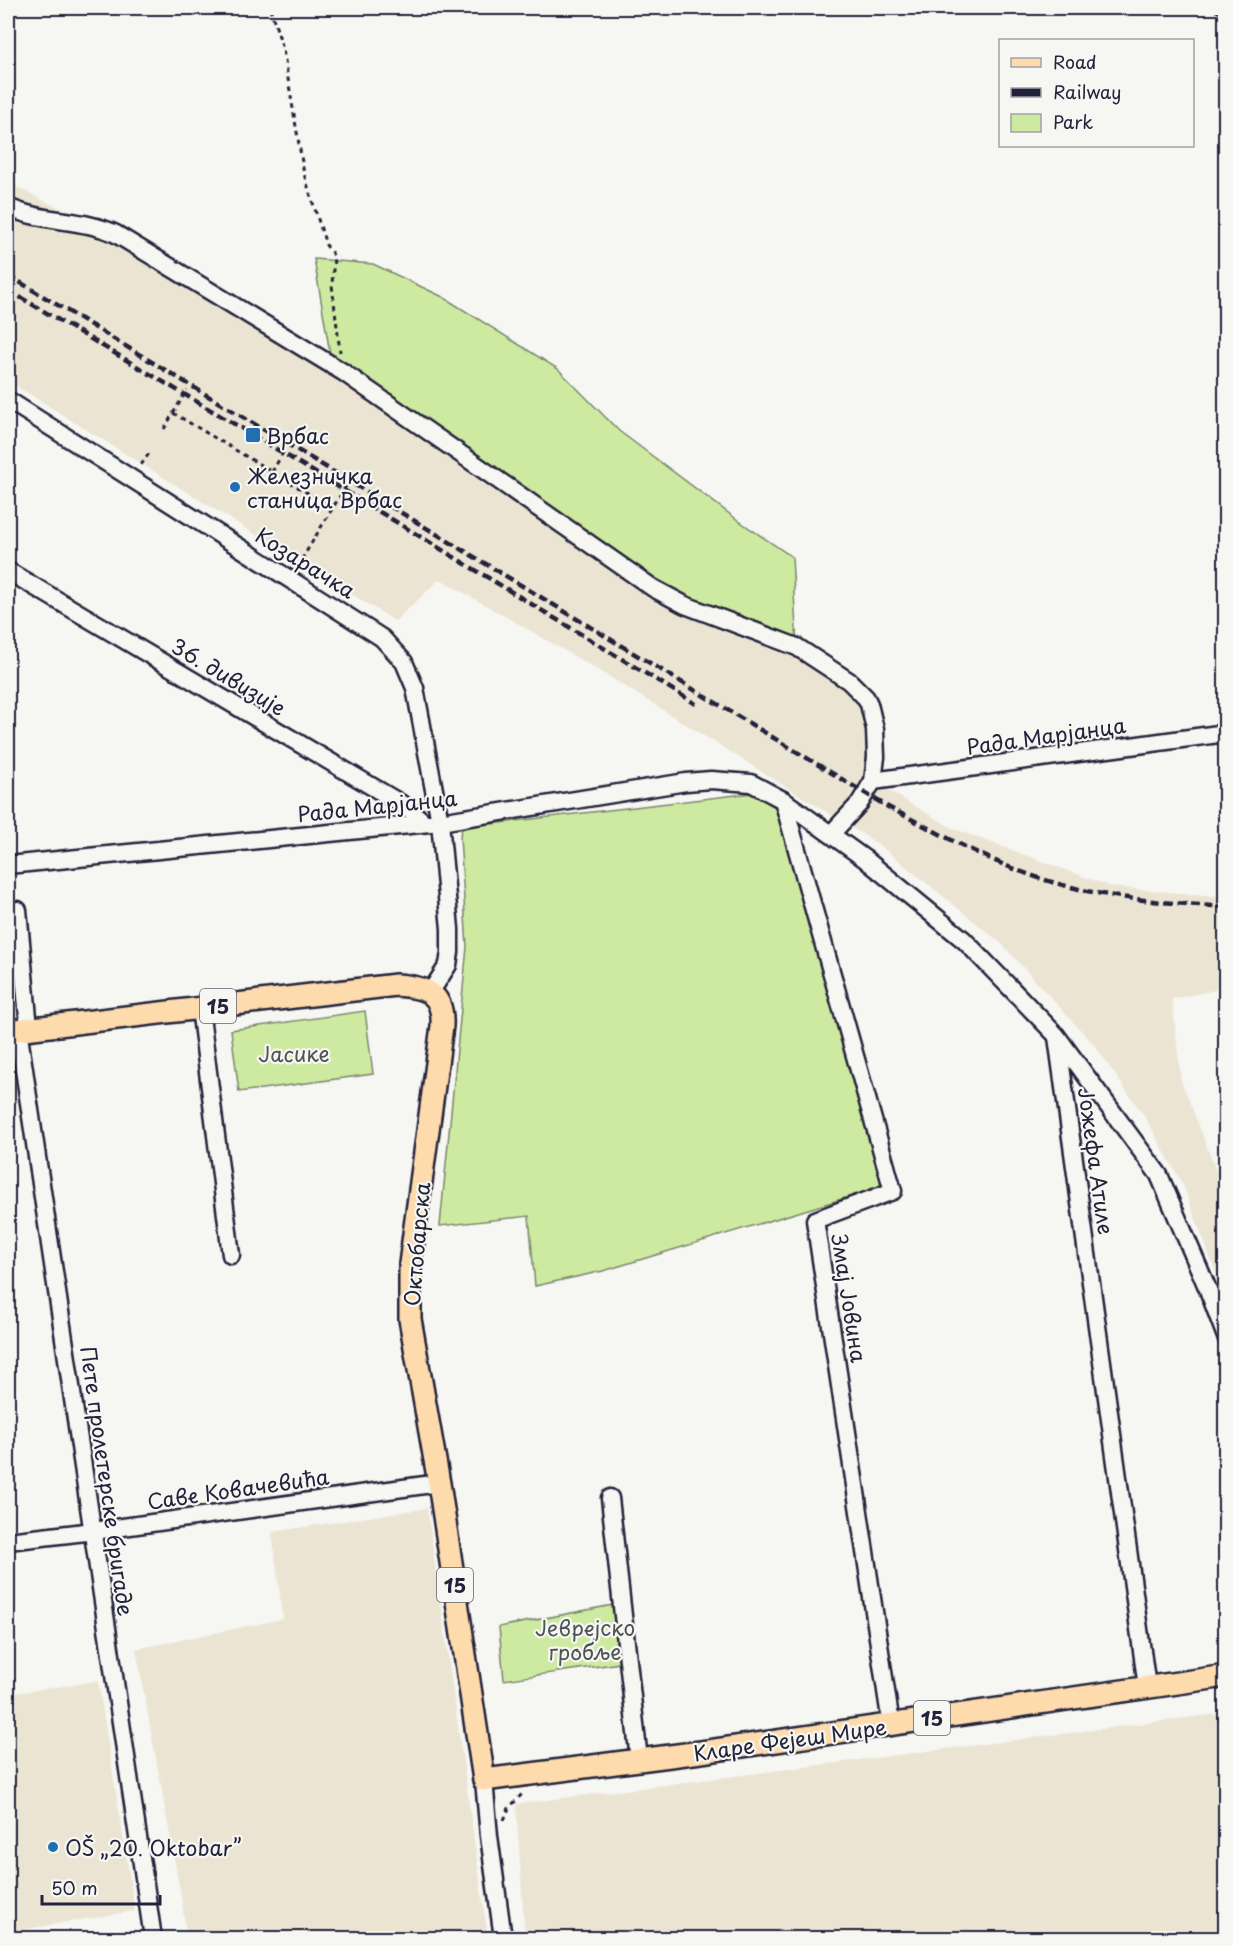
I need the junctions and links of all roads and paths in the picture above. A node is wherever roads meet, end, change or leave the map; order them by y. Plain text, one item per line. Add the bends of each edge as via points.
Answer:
1 (270, 8) edge
2 (8, 207) edge
3 (343, 372) junction
4 (187, 390) dead end
5 (8, 400) edge
6 (173, 413) junction
7 (164, 429) dead end
8 (285, 449) dead end
9 (272, 472) junction
10 (346, 486) dead end
11 (333, 508) junction
12 (8, 571) edge
13 (290, 579) junction
14 (1226, 733) edge
15 (873, 781) junction
16 (783, 800) junction
17 (433, 823) junction
18 (831, 834) junction
19 (8, 864) edge
20 (18, 910) dead end
21 (430, 993) junction
22 (200, 1008) junction
23 (18, 1029) edge
24 (1056, 1035) junction
25 (231, 1255) dead end
26 (1226, 1337) edge
27 (439, 1483) junction
28 (610, 1498) dead end
29 (94, 1531) junction
30 (8, 1541) edge
31 (1226, 1676) edge
32 (1147, 1687) junction
33 (891, 1724) junction
34 (639, 1760) junction
35 (484, 1780) junction
36 (153, 1938) edge
37 (503, 1938) edge

1 - 3 path via 283,49 304,174 326,245 334,256 332,285
2 - 3 street via 30,215 104,228
3 - 15 street via 653,588 685,605 797,646 849,681 866,698 873,715
4 - 6 path
5 - 13 street, Козарачка
6 - 7 path
6 - 9 path
8 - 9 path
9 - 11 path
10 - 11 path
11 - 13 path
12 - 17 street, 36. дивизије
13 - 17 street, Козарачка via 382,638 404,662 415,688
14 - 15 street, Рада Марјанца
15 - 18 street via 859,804
16 - 17 street, Рада Марјанца via 751,783 711,780
16 - 18 street
16 - 33 street, Змај Јовина via 893,1191 815,1220
17 - 19 street, Рада Марјанца
17 - 21 street via 450,929 450,952 448,965
18 - 24 street via 964,940
20 - 23 street, Пете пролетерске бригаде
21 - 22 main road, 15 via 420,987 396,985
21 - 27 main road, Октобарска / 15 via 443,1012 442,1026 408,1299
22 - 23 main road, 15
22 - 25 street
23 - 29 street, Пете пролетерске бригаде
24 - 26 street via 1160,1175
24 - 32 street, Јожефа Атиле
27 - 29 street, Саве Ковачевића
27 - 35 main road, Октобарска / 15
28 - 34 street
29 - 30 street, Саве Ковачевића
29 - 36 street, Пете пролетерске бригаде
31 - 32 main road, Кларе Фејеш Мире / 15
32 - 33 main road, Кларе Фејеш Мире / 15
33 - 34 main road, Кларе Фејеш Мире / 15
34 - 35 main road, Кларе Фејеш Мире / 15
35 - 37 street

